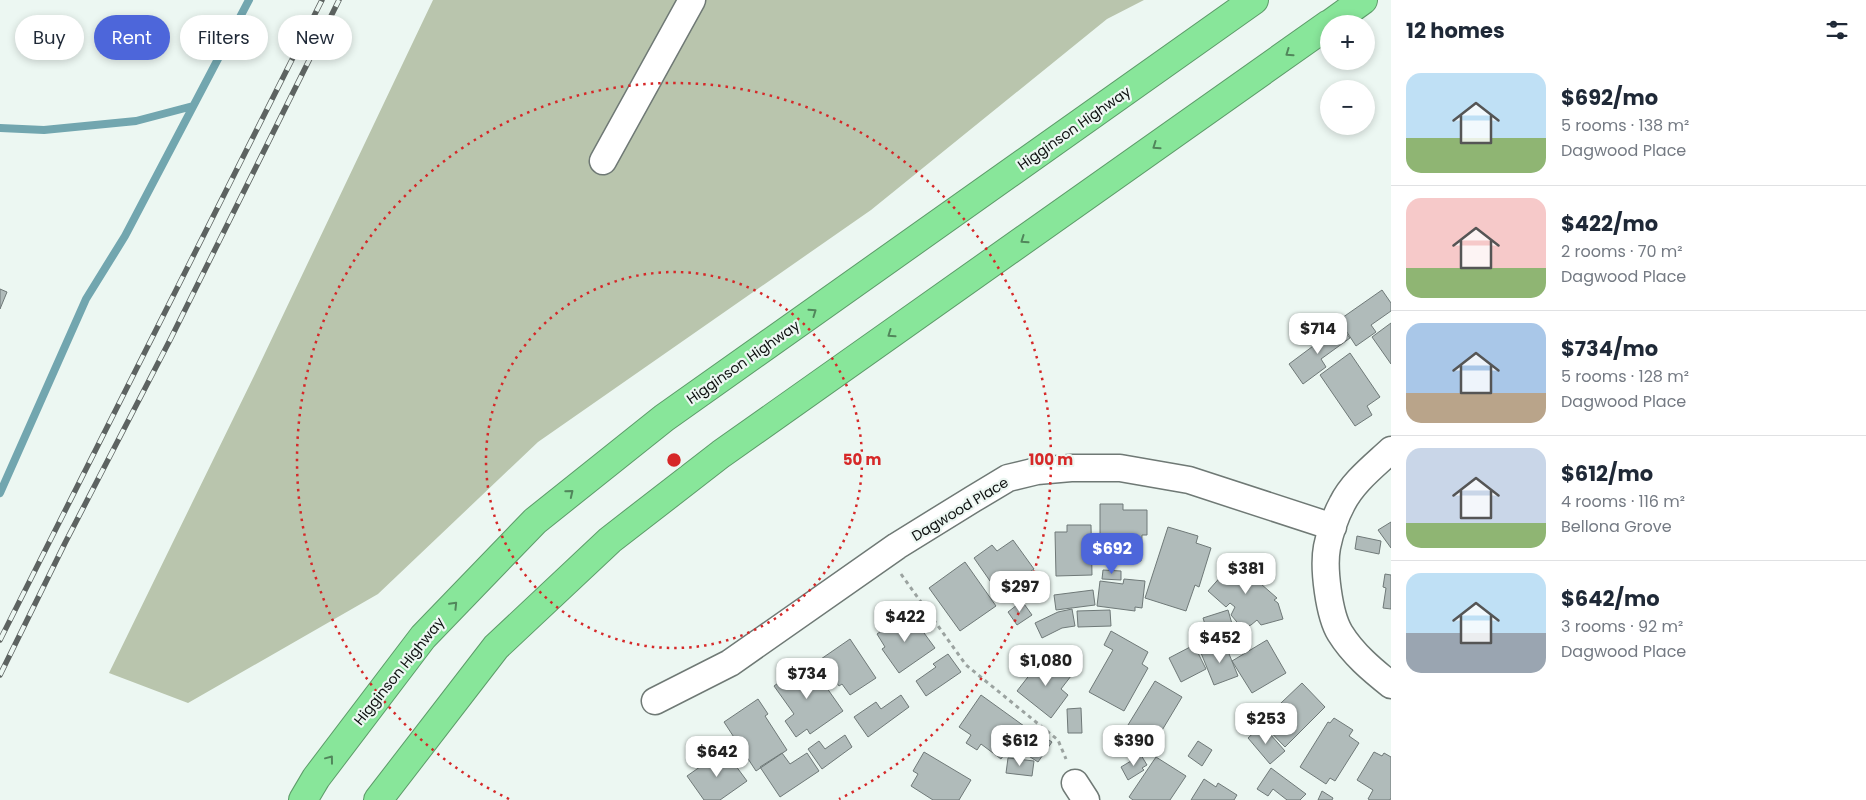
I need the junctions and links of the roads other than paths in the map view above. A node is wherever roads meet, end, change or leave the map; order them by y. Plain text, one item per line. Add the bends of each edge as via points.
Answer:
1 (692, 0) edge
2 (1254, 0) edge
3 (1363, 0) edge
4 (1342, 15) edge
5 (1320, 30) edge
6 (603, 161) dead end
7 (1391, 450) edge
8 (1333, 526) junction
9 (1391, 685) edge
10 (654, 701) dead end
11 (303, 800) edge
12 (378, 800) edge

1 - 6 street
11 -> 2 highway, Higginson Highway via 316,778 423,637 535,521 664,418
3 - 4 highway
5 -> 12 highway via 721,454 610,540 496,647
7 - 8 street via 1357,482 1342,503
8 - 9 street via 1326,549 1332,612 1340,633 1366,665
8 - 10 street, Dagwood Place via 1189,480 1120,468 1037,471 1008,478 886,553 730,663

